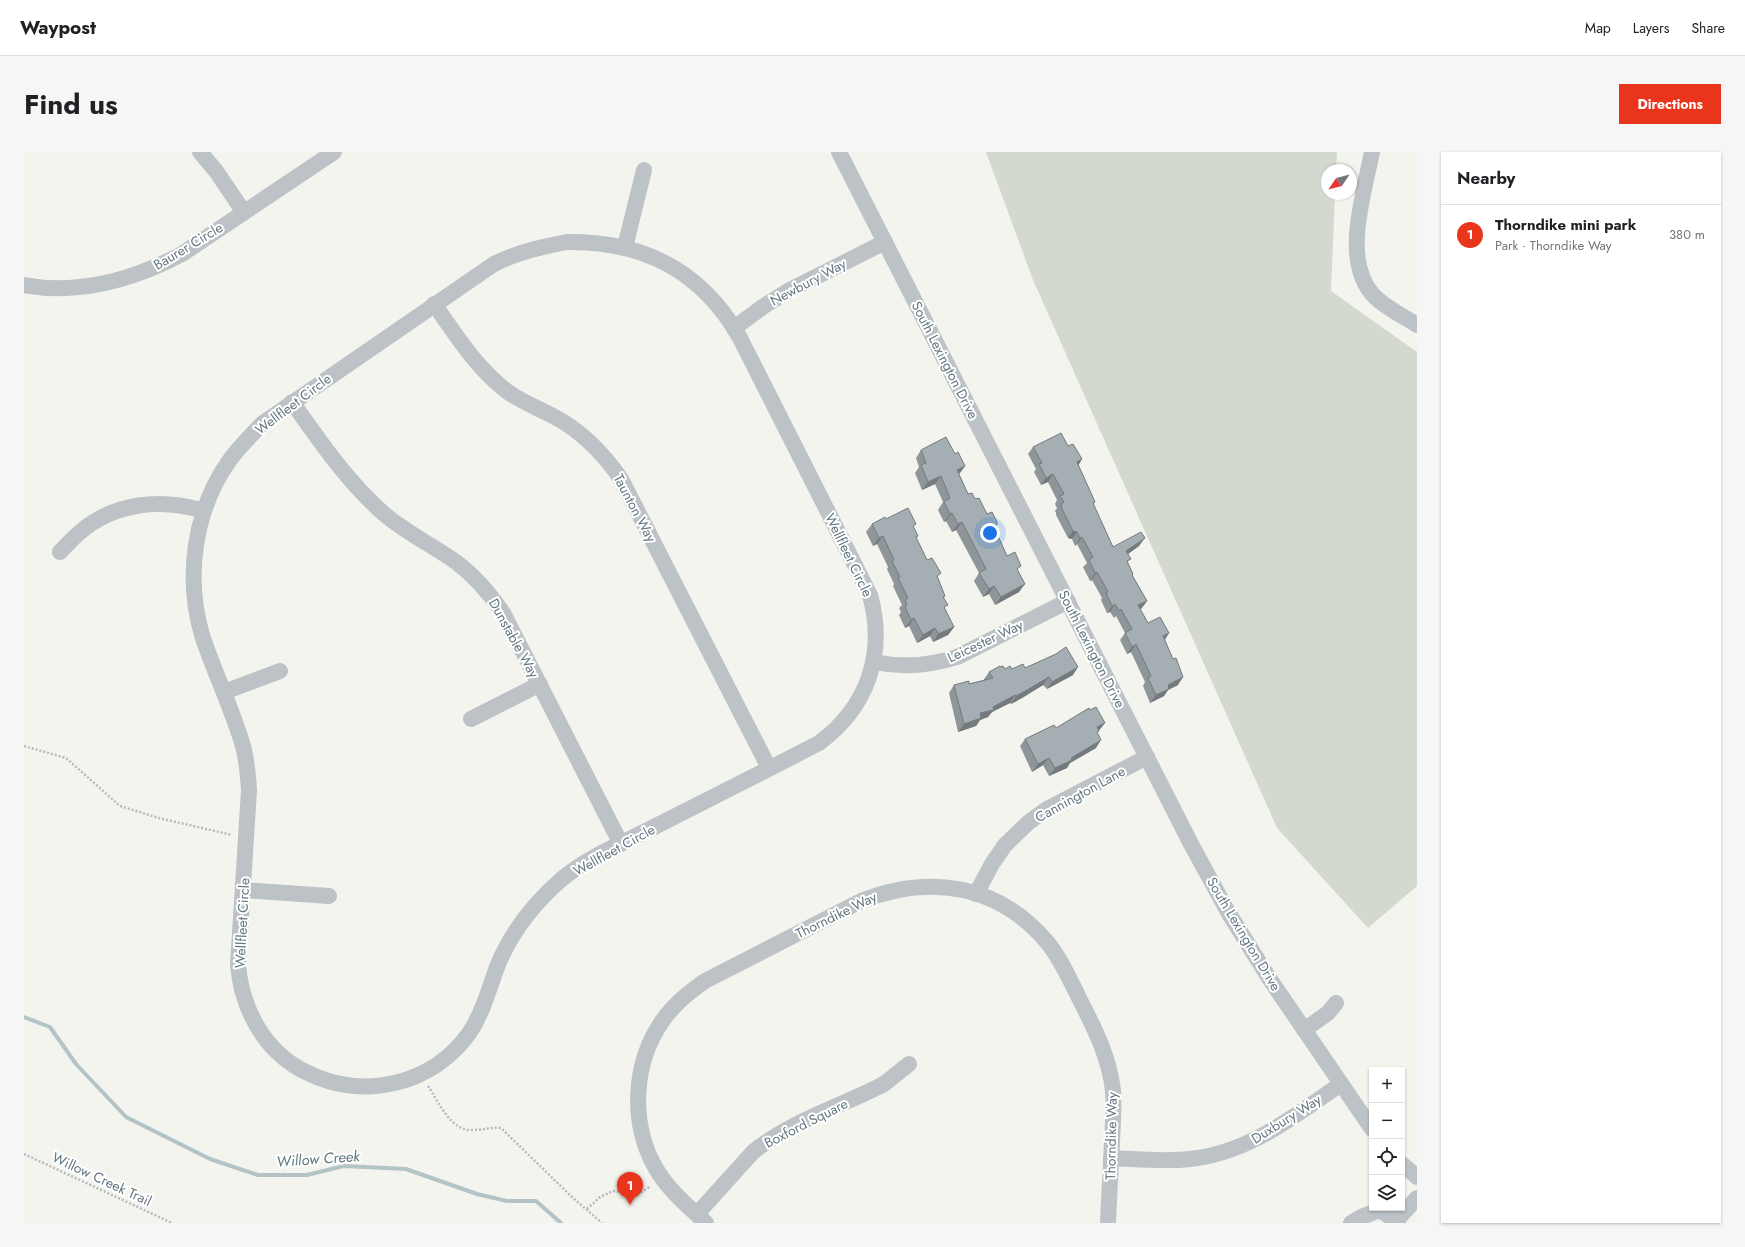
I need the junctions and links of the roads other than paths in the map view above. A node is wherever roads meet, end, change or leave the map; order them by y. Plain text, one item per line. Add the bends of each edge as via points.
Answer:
1 (200, 152) edge
2 (334, 152) edge
3 (839, 152) edge
4 (1372, 152) edge
5 (644, 170) dead end
6 (243, 211) junction
7 (884, 242) junction
8 (625, 247) junction
9 (24, 284) edge
10 (434, 304) junction
11 (1417, 325) edge
12 (734, 328) junction
13 (292, 402) junction
14 (204, 511) junction
15 (60, 552) dead end
16 (1068, 601) junction
17 (874, 662) junction
18 (280, 671) dead end
19 (540, 684) junction
20 (224, 692) junction
21 (471, 719) dead end
22 (1147, 758) junction
23 (769, 768) junction
24 (621, 844) junction
25 (243, 890) junction
26 (976, 894) junction
27 (329, 896) dead end
28 (1336, 1003) dead end
29 (1304, 1030) junction
30 (909, 1064) dead end
31 (1341, 1084) junction
32 (1369, 1125) edge
33 (1111, 1158) junction
34 (1405, 1167) edge
35 (1417, 1177) edge
36 (1417, 1198) edge
37 (702, 1219) edge
38 (1397, 1222) edge
39 (1108, 1223) edge
40 (1351, 1223) edge

1 - 6 street
2 - 6 street, Baurer Circle
3 - 7 street, South Lexington Drive
4 - 11 street via 1357,233 1358,266 1363,281 1374,296
5 - 8 street
6 - 9 street, Baurer Circle via 182,254 138,274 103,284 79,287 55,288
7 - 12 street, Newbury Way via 788,291
7 - 16 street, South Lexington Drive
8 - 10 street, Wellfleet Circle via 567,242 539,247 494,264
8 - 12 street, Wellfleet Circle via 652,256 684,274 724,312
10 - 13 street, Wellfleet Circle
10 - 23 street, Taunton Way via 475,361 491,378 509,393 573,428 608,460 621,479
12 - 17 street, Wellfleet Circle via 870,595 876,634
13 - 14 street, Wellfleet Circle via 263,423 241,445 228,462
13 - 19 street, Dunstable Way via 334,462 358,489 412,535 474,577 490,594 503,613
14 - 15 street via 165,503 126,508 90,525
14 - 20 street, Wellfleet Circle via 195,552 194,584 197,615
16 - 17 street, Leicester Way via 958,656 939,662 921,666 902,666
16 - 22 street, South Lexington Drive
17 - 23 street, Wellfleet Circle via 863,694 839,726 819,743
18 - 20 street
19 - 21 street
19 - 24 street, Dunstable Way
20 - 25 street, Wellfleet Circle via 243,745 248,768
22 - 26 street, Cannington Lane via 1047,809 1029,822 1005,845
22 - 29 street, South Lexington Drive via 1228,912
23 - 24 street, Wellfleet Circle
24 - 25 street, Wellfleet Circle via 583,864 532,908 507,946 483,1008 462,1042 443,1060 421,1074 409,1080 383,1086 356,1087 330,1082 289,1062 265,1038 251,1016 242,991 238,965
25 - 27 street
26 - 33 street, Thorndike Way via 1016,914 1048,943 1060,960 1094,1025 1108,1061 1113,1090
26 - 37 street, Thorndike Way via 944,886 923,886 881,893 861,901 712,978 689,992 663,1020 645,1055 640,1073 638,1092 642,1131 647,1149 662,1178 678,1198
28 - 29 street via 1328,1013
29 - 31 street, South Lexington Drive
30 - 37 street, Boxford Square via 884,1084 764,1143 753,1152
31 - 32 street, South Lexington Drive
31 - 33 street, Duxbury Way via 1270,1132 1233,1150 1199,1158 1171,1160
33 - 39 street, Thorndike Way
34 - 35 street
36 - 38 street
38 - 40 street via 1380,1210

